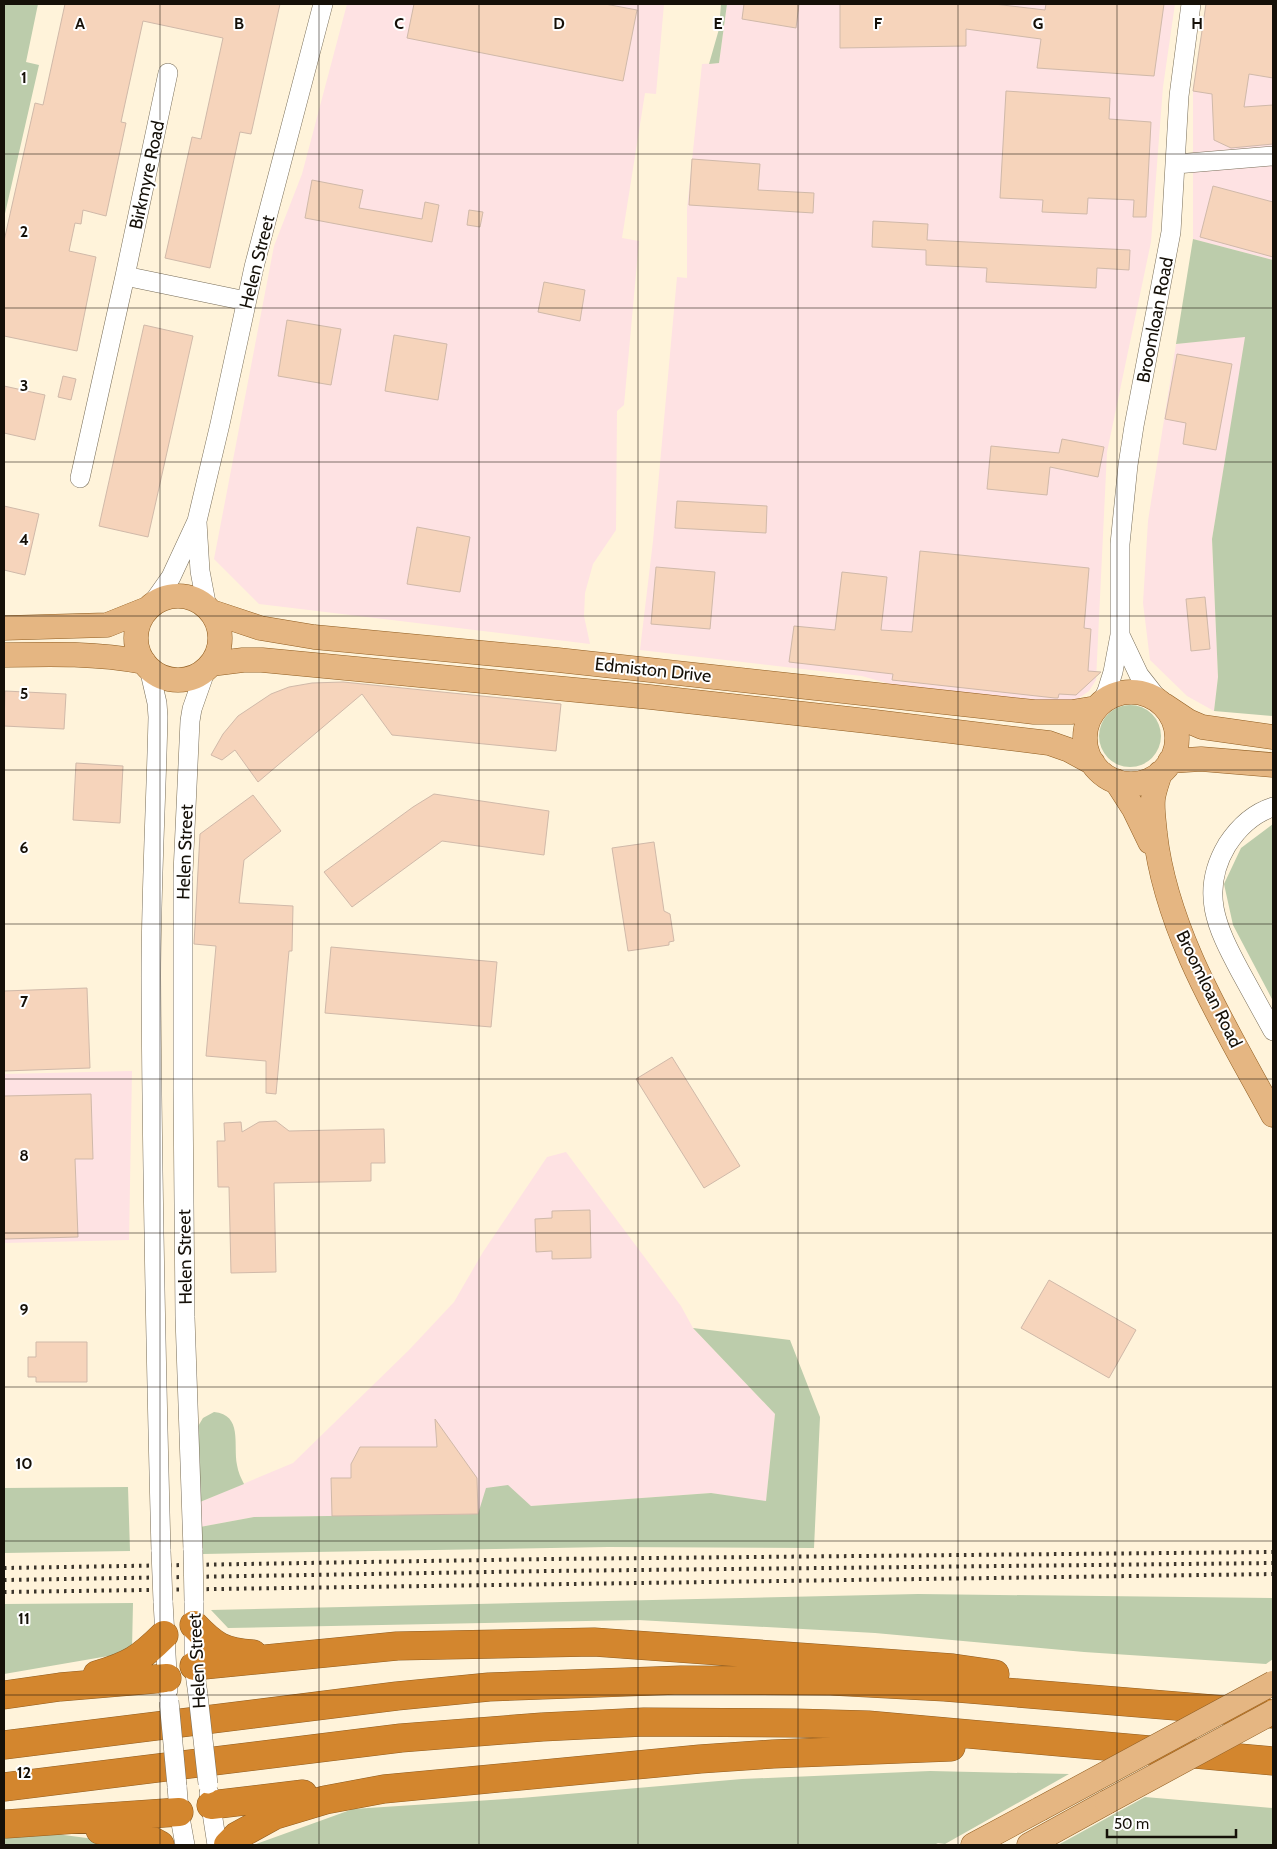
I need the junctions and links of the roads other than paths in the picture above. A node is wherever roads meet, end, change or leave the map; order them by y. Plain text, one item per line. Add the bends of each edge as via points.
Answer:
1 (324, 4) edge
2 (1190, 4) edge
3 (168, 73) dead end
4 (1273, 156) edge
5 (1176, 164) junction
6 (125, 276) junction
7 (246, 301) junction
8 (80, 478) dead end
9 (197, 521) junction
10 (150, 607) junction
11 (209, 610) junction
12 (4, 628) edge
13 (1120, 635) junction
14 (4, 655) edge
15 (146, 665) junction
16 (208, 667) junction
17 (1162, 704) junction
18 (1099, 705) junction
19 (1273, 737) edge
20 (1092, 764) junction
21 (1273, 766) edge
22 (1165, 767) junction
23 (1116, 781) junction
24 (1273, 807) edge
25 (1158, 857) junction
26 (1273, 1032) edge
27 (1273, 1115) edge
28 (194, 1613) junction
29 (164, 1635) junction
30 (297, 1657) junction
31 (194, 1666) junction
32 (1273, 1682) edge
33 (60, 1687) junction
34 (168, 1689) junction
35 (4, 1696) edge
36 (1273, 1712) edge
37 (1072, 1743) junction
38 (4, 1745) edge
39 (1273, 1761) edge
40 (4, 1787) edge
41 (384, 1789) junction
42 (209, 1794) junction
43 (178, 1799) junction
44 (5, 1825) edge
45 (982, 1841) edge
46 (160, 1845) edge
47 (184, 1845) edge
48 (217, 1845) edge
49 (228, 1845) edge
50 (1029, 1845) edge

1 - 7 street, Helen Street
2 - 5 street, Broomloan Road via 1180,83
3 - 6 street, Birkmyre Road
4 - 5 street
5 - 13 street, Broomloan Road via 1172,232 1134,426 1123,507
6 - 7 street
6 - 8 street, Birkmyre Road
7 - 9 street, Helen Street
9 - 10 street, Helen Street via 171,576
9 - 11 street, Helen Street via 201,577
10 - 11 main road via 164,598 177,596 190,597
10 - 12 main road via 107,625
10 - 15 main road via 138,626 136,639 139,654
11 - 16 main road via 218,624 220,637 218,651
11 - 18 main road, Edmiston Drive via 260,628 314,637 1034,712 1072,712
13 - 17 street, Broomloan Road via 1139,675
13 - 18 street, Broomloan Road via 1108,691
14 - 15 main road via 113,656
15 - 16 main road via 158,675 172,679 186,679
15 - 29 street, Helen Street, bridge via 158,717 151,975
16 - 20 main road, Edmiston Drive via 262,660 650,697 1049,743
16 - 28 street, Helen Street, bridge via 190,721 183,874 185,1303
17 - 18 main road via 1136,692 1121,693
17 - 19 main road via 1202,727
17 - 22 main road via 1172,717 1176,731 1176,747
18 - 20 main road via 1088,721 1085,735 1086,750
20 - 23 main road
21 - 22 main road via 1201,759
22 - 23 main road via 1147,781 1132,784
22 - 25 main road, Broomloan Road via 1152,806
23 - 25 main road, Broomloan Road
24 - 26 street via 1248,820 1230,840 1217,866 1213,890 1222,938
25 - 27 main road, Broomloan Road via 1178,926 1192,959
28 - 30 highway via 212,1644 237,1653
28 - 31 street, Helen Street
29 - 33 highway via 132,1663
29 - 34 street, Helen Street
30 - 31 highway
30 - 36 highway via 397,1646 604,1643 952,1668
31 - 34 street
31 - 42 street, Helen Street, bridge
32 - 45 main road, bridge
33 - 34 highway
33 - 35 highway
34 - 43 street, Helen Street, bridge
36 - 38 highway via 945,1687 821,1681 663,1680 489,1687 397,1696
36 - 50 main road, bridge
37 - 39 highway
37 - 40 highway via 868,1726 644,1722 401,1738
37 - 41 highway via 773,1754
41 - 42 highway via 301,1795
41 - 49 highway via 325,1800 281,1813 251,1827
42 - 43 street
42 - 48 street, Helen Street
43 - 44 highway
43 - 47 street, Helen Street
44 - 46 highway via 120,1831 142,1836

